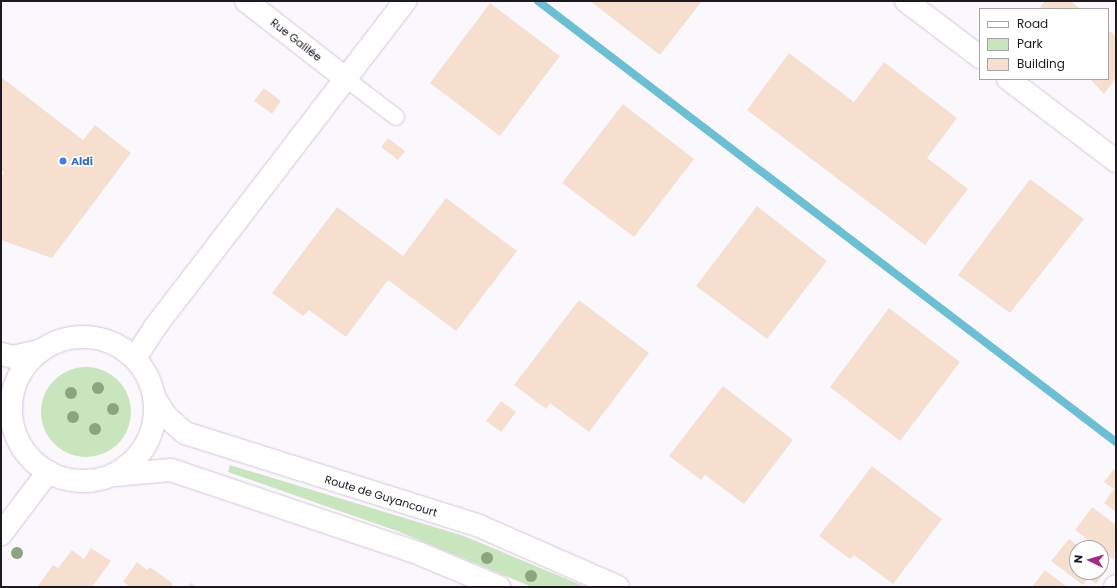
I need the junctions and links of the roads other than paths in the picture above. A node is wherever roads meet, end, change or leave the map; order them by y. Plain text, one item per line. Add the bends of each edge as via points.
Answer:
1 (246, 1) edge
2 (405, 1) edge
3 (906, 1) edge
4 (979, 57) edge
5 (345, 78) junction
6 (1009, 80) edge
7 (396, 118) dead end
8 (1116, 161) edge
9 (40, 351) junction
10 (1, 354) edge
11 (135, 358) junction
12 (154, 397) junction
13 (1, 417) edge
14 (18, 441) junction
15 (48, 472) junction
16 (110, 476) junction
17 (1, 534) edge
18 (499, 587) edge
19 (618, 587) edge

1 - 5 main road, Rue Galilée
2 - 5 main road
3 - 4 main road
5 - 7 lane
5 - 11 main road
6 - 8 main road
9 - 10 main road via 13,357
9 - 11 main road via 65,339 99,338 118,345
9 - 14 main road via 22,369 13,392 11,417
11 - 12 main road via 147,376
12 - 16 main road via 154,421 146,444 130,463
12 - 19 main road, Route de Guyancourt via 166,416 185,433 476,525
13 - 14 main road
14 - 15 main road via 31,459
15 - 16 main road via 68,479 89,481
15 - 17 main road
16 - 18 main road via 171,470 420,554

